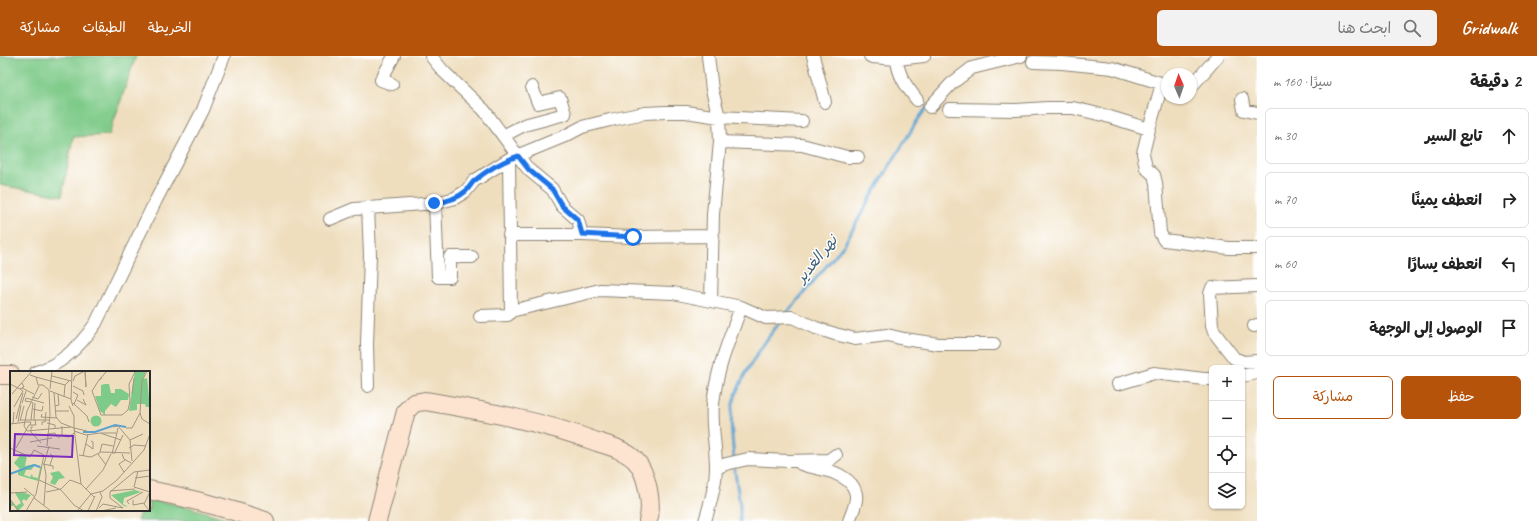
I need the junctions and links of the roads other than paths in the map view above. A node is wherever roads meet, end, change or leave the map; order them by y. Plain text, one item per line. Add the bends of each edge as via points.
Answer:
1 (224, 56) edge
2 (394, 56) edge
3 (431, 56) edge
4 (708, 56) edge
5 (813, 56) edge
6 (870, 56) edge
7 (924, 56) edge
8 (1021, 56) edge
9 (1218, 56) edge
10 (897, 59) junction
11 (1033, 62) dead end
12 (1197, 80) edge
13 (392, 84) dead end
14 (1161, 84) edge
15 (532, 87) dead end
16 (1161, 94) edge
17 (917, 100) dead end
18 (1242, 100) dead end
19 (825, 102) dead end
20 (930, 107) dead end
21 (949, 109) dead end
22 (1257, 113) edge
23 (719, 117) junction
24 (802, 121) dead end
25 (1149, 129) junction
26 (503, 136) junction
27 (720, 142) junction
28 (858, 157) dead end
29 (513, 158) junction
30 (434, 203) junction
31 (368, 207) junction
32 (330, 219) dead end
33 (582, 234) junction
34 (509, 235) junction
35 (713, 236) junction
36 (1257, 248) edge
37 (472, 256) dead end
38 (1257, 286) edge
39 (711, 300) junction
40 (741, 307) junction
41 (511, 311) junction
42 (480, 316) dead end
43 (994, 344) dead end
44 (1257, 361) edge
45 (38, 371) edge
46 (1257, 374) edge
47 (1245, 376) edge
48 (1209, 379) edge
49 (1118, 384) dead end
50 (368, 386) dead end
51 (836, 455) dead end
52 (788, 461) junction
53 (727, 465) junction
54 (150, 490) edge
55 (265, 521) edge
56 (377, 521) edge
57 (648, 521) edge
58 (705, 521) edge
59 (849, 521) edge

1 - 45 street via 203,110 96,323 76,348 59,362
2 - 13 street via 381,80
3 - 26 street via 484,110
4 - 23 street via 712,90
5 - 19 street
6 - 10 street
7 - 10 street
8 - 20 street via 972,68 951,84
9 - 12 street
10 - 17 street via 902,80
11 - 14 street via 1112,68
15 - 26 street via 538,103 560,98 565,114 524,125
16 - 25 street
18 - 22 street via 1244,110
21 - 25 street via 1073,108
23 - 24 street
23 - 27 street
23 - 29 street via 686,112 645,113 582,127
25 - 36 street via 1143,153 1146,168 1154,175 1156,183 1160,233 1164,240 1229,248
26 - 29 street
27 - 28 street via 802,145 847,157
27 - 35 street
29 - 30 street via 474,181 466,191 455,198
29 - 33 street via 552,189 562,206 578,220
29 - 34 street
30 - 31 street
30 - 37 street via 438,277 450,278 450,257
31 - 32 street via 354,209
31 - 50 street
33 - 34 street
33 - 35 street via 633,237
34 - 41 street
35 - 39 street
38 - 44 street via 1212,288 1210,294 1214,332 1238,361
39 - 40 street
39 - 41 street via 673,293 600,290
40 - 43 street via 766,318 788,317 802,320 816,328 855,339 886,335 939,344
40 - 53 street via 717,375 713,405 713,426
41 - 42 street via 508,315
46 - 47 street
48 - 49 street via 1154,373
51 - 52 street via 830,460
52 - 53 street via 748,460
52 - 59 street via 838,474 847,481 855,490 856,502
53 - 58 street via 713,492
54 - 55 street via 228,509
56 - 57 street via 406,411 414,403 425,401 529,421 615,448 636,461 643,473 650,504

